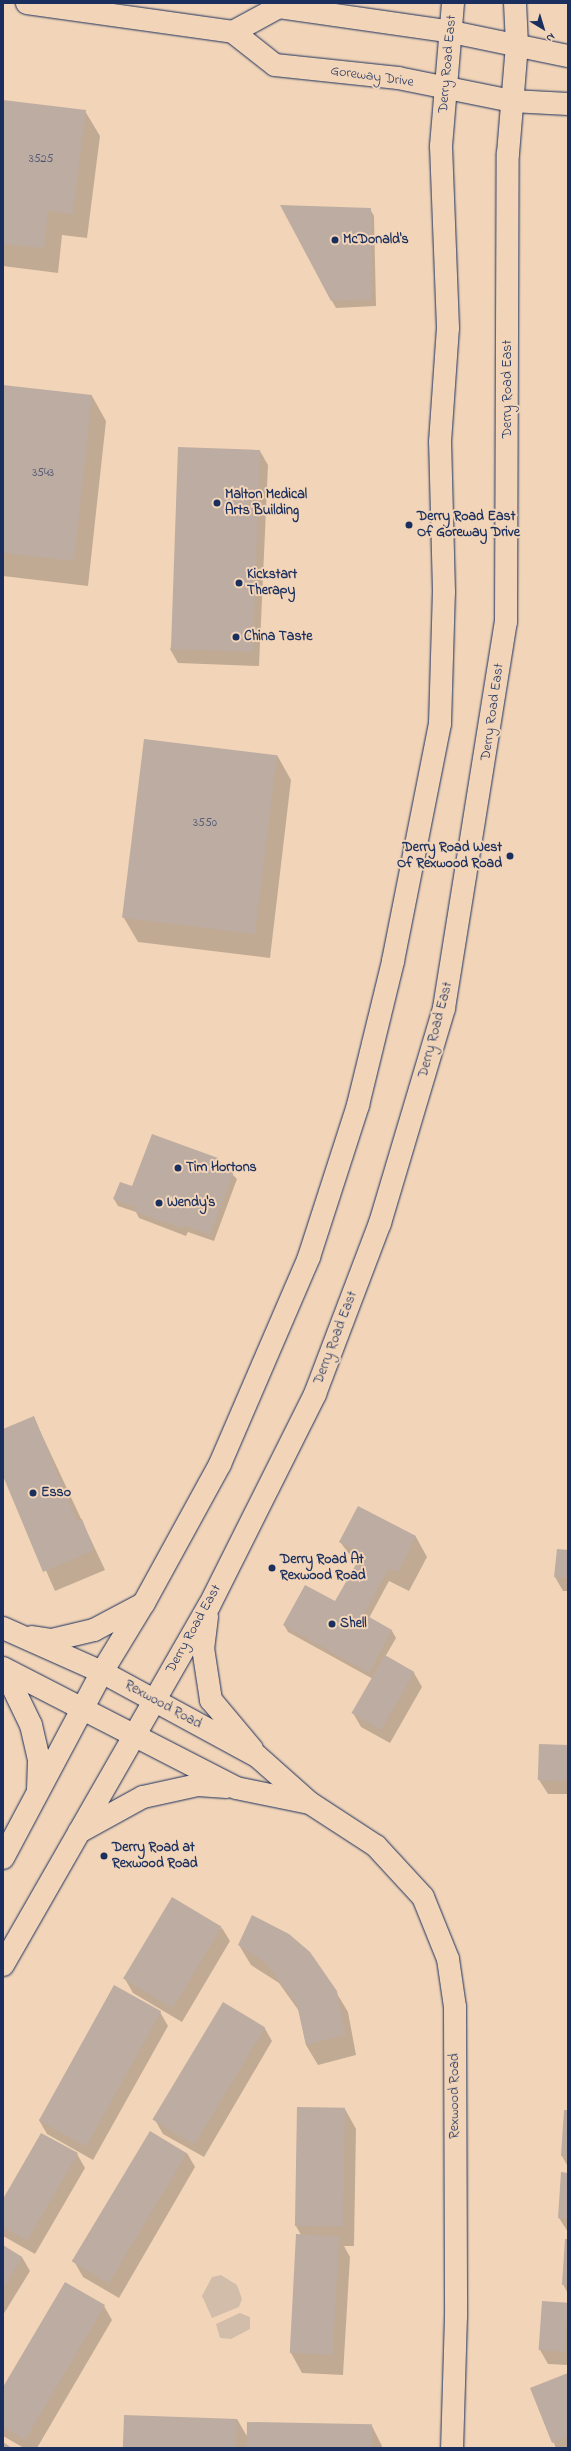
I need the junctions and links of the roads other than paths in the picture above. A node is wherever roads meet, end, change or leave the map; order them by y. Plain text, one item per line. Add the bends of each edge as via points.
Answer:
1 (27, 3) edge
2 (453, 3) edge
3 (515, 3) edge
4 (233, 32) junction
5 (452, 32) junction
6 (517, 46) junction
7 (568, 56) edge
8 (447, 90) junction
9 (512, 101) junction
10 (568, 104) edge
11 (144, 1603) junction
12 (209, 1606) junction
13 (12, 1632) edge
14 (4, 1669) edge
15 (102, 1672) junction
16 (154, 1700) junction
17 (84, 1710) junction
18 (135, 1736) junction
19 (257, 1756) junction
20 (236, 1788) junction
21 (38, 1795) junction
22 (310, 1803) junction
23 (78, 1832) junction
24 (3, 1858) edge
25 (3, 1965) edge
26 (452, 2448) edge

1 - 4 main road
2 - 5 main road, Derry Road East
3 - 6 main road, Derry Road East
4 - 5 main road via 279,7
4 - 8 main road, Goreway Drive via 275,65 398,78
5 - 6 main road
5 - 8 main road, Derry Road East
6 - 7 main road
6 - 9 main road, Derry Road East
8 - 9 main road, Goreway Drive
8 - 11 main road, Derry Road East via 441,146 448,328 440,442 444,592 440,724 393,962 358,1105 309,1257 220,1464
9 - 10 main road, Goreway Drive
9 - 12 main road, Derry Road East via 508,154 506,622 444,1008 380,1223 315,1394
11 - 13 main road via 94,1630 52,1640
11 - 15 main road, Derry Road East
12 - 16 main road, Derry Road East
12 - 19 main road via 203,1648 211,1700
13 - 15 main road, Rexwood Road
14 - 17 main road, Rexwood Road
14 - 21 main road via 31,1725 38,1761
15 - 16 main road, Rexwood Road
15 - 17 main road, Derry Road East
16 - 18 main road, Derry Road East
16 - 19 main road, Rexwood Road
17 - 18 main road, Rexwood Road
17 - 21 main road, Derry Road East
18 - 20 main road, Rexwood Road
18 - 23 main road, Derry Road East
19 - 22 main road, Rexwood Road
20 - 22 main road, Rexwood Road
20 - 23 main road via 198,1785 143,1797
21 - 24 main road, Derry Road East
22 - 26 main road, Rexwood Road via 376,1846 423,1897 448,1959 455,2015 456,2316
23 - 25 main road, Derry Road East

